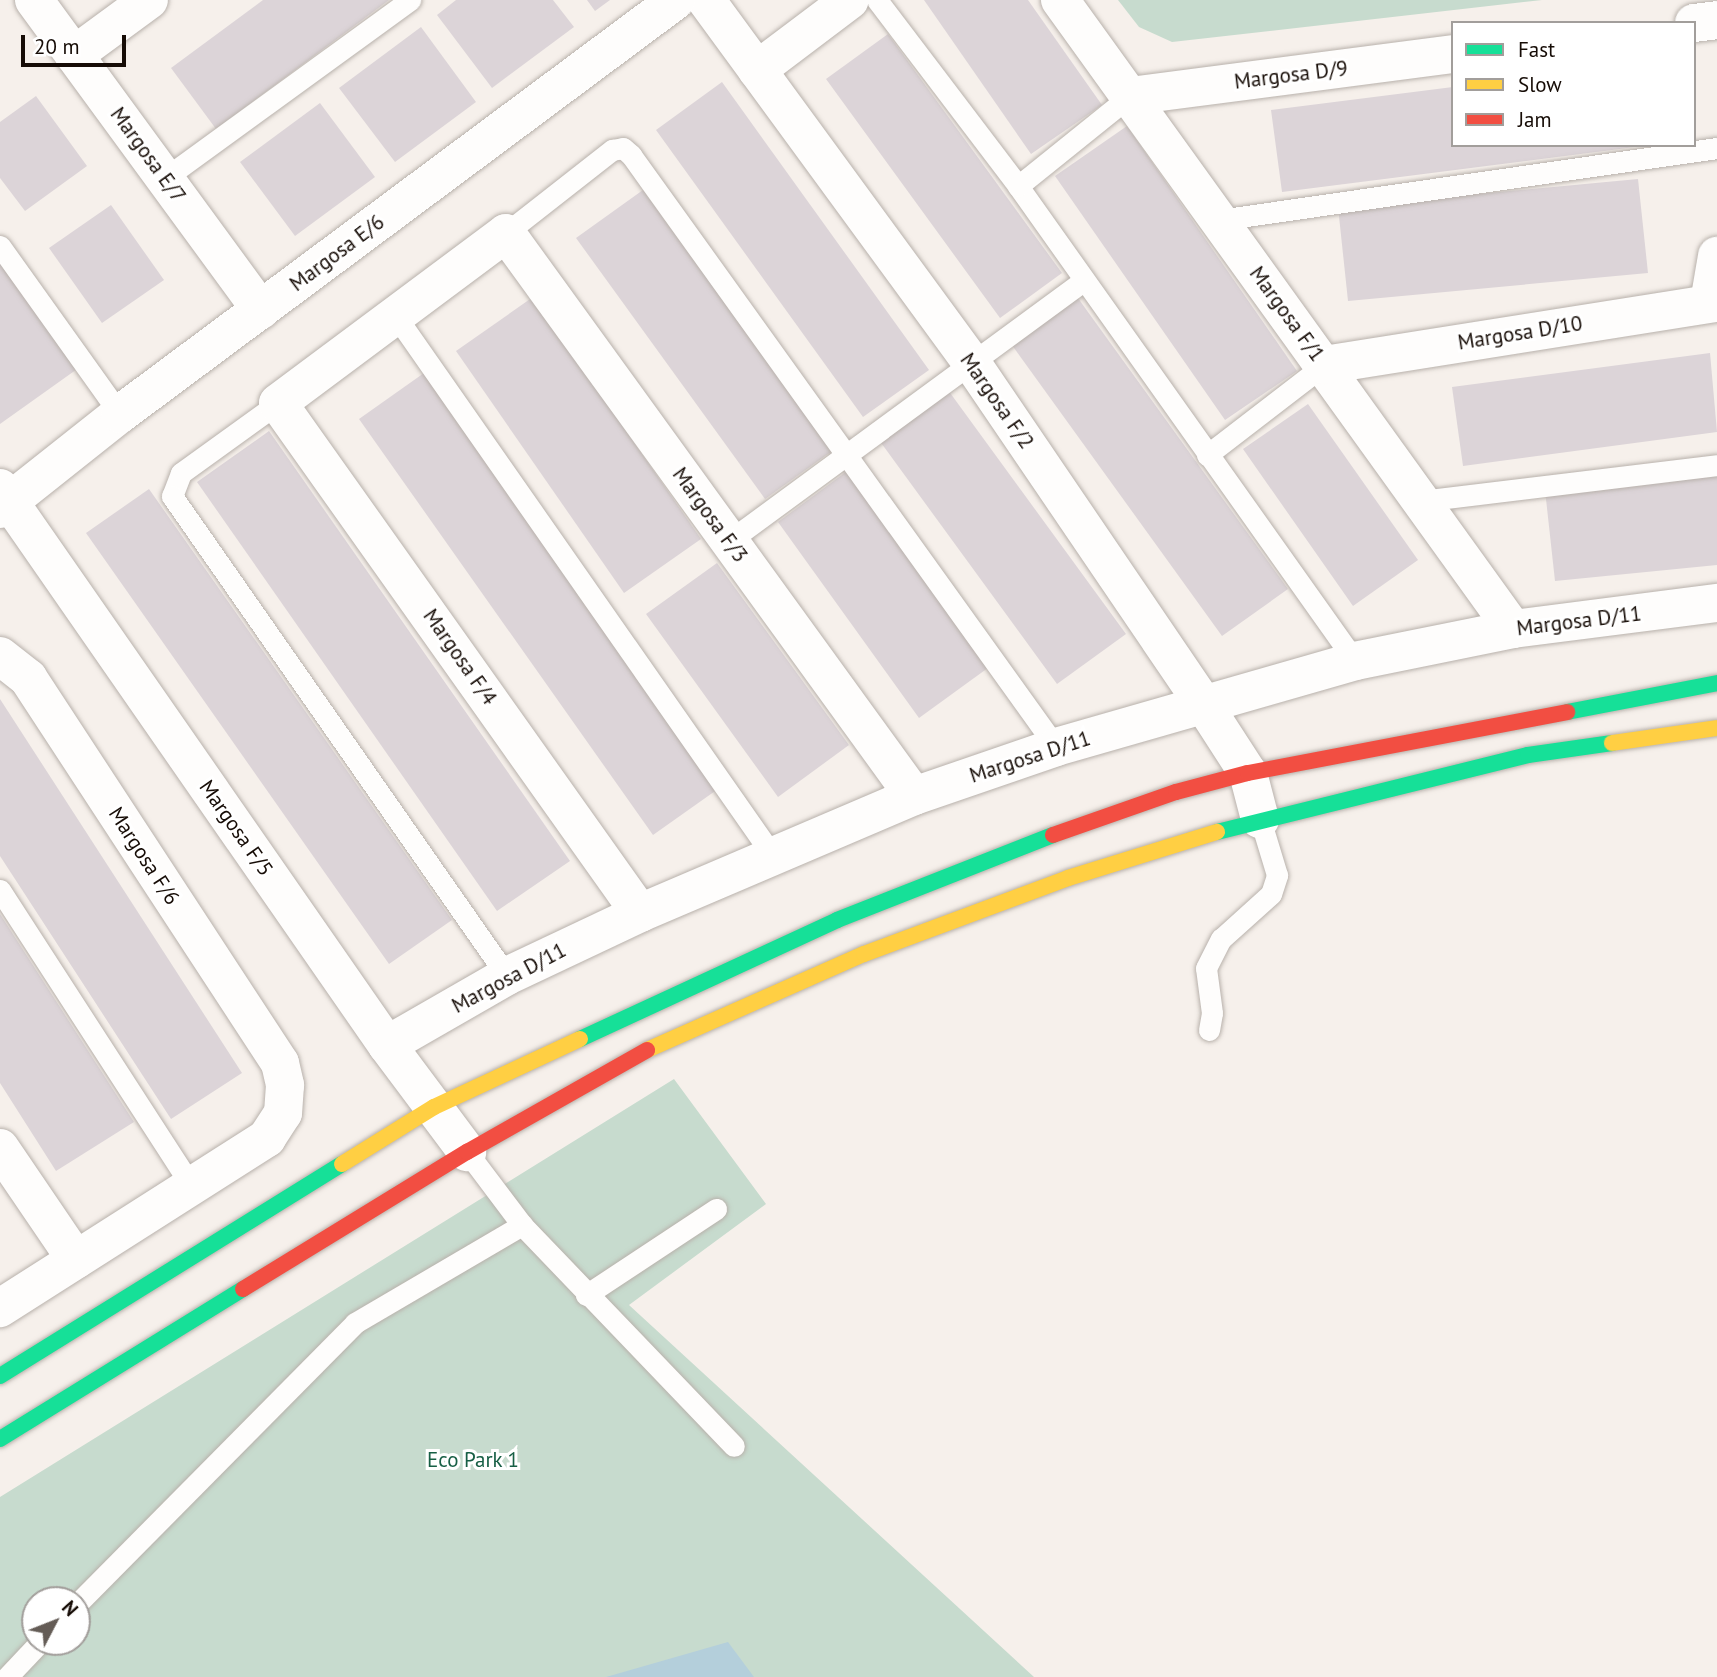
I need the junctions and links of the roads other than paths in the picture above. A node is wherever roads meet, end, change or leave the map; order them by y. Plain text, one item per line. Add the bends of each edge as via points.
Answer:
1 (34, 0) edge
2 (149, 0) edge
3 (410, 0) edge
4 (676, 0) edge
5 (706, 0) edge
6 (850, 0) edge
7 (877, 0) edge
8 (1060, 0) edge
9 (1717, 20) edge
10 (1696, 23) edge
11 (1451, 54) edge
12 (74, 55) junction
13 (757, 71) junction
14 (1130, 96) junction
15 (1717, 148) edge
16 (165, 178) junction
17 (1018, 186) junction
18 (1219, 220) junction
19 (506, 233) junction
20 (0, 246) edge
21 (1717, 256) edge
22 (1082, 282) junction
23 (1713, 303) edge
24 (261, 310) junction
25 (395, 316) junction
26 (971, 362) junction
27 (1324, 365) junction
28 (278, 403) junction
29 (120, 414) junction
30 (1207, 455) junction
31 (848, 456) junction
32 (1717, 465) edge
33 (3, 499) edge
34 (1421, 501) junction
35 (729, 541) junction
36 (1717, 603) edge
37 (1513, 629) junction
38 (0, 656) edge
39 (1355, 662) junction
40 (1717, 683) edge
41 (1202, 702) junction
42 (1717, 728) edge
43 (1056, 747) junction
44 (1248, 773) junction
45 (914, 796) junction
46 (1260, 819) junction
47 (773, 856) junction
48 (0, 890) edge
49 (639, 913) junction
50 (507, 976) junction
51 (1209, 1030) dead end
52 (387, 1045) junction
53 (434, 1107) junction
54 (0, 1148) edge
55 (467, 1152) junction
56 (192, 1187) junction
57 (716, 1209) dead end
58 (522, 1225) junction
59 (76, 1259) junction
60 (586, 1295) junction
61 (0, 1308) edge
62 (0, 1376) edge
63 (0, 1439) edge
64 (734, 1446) dead end
65 (91, 1590) edge
66 (27, 1656) edge
67 (7, 1677) edge

1 - 12 street, Margosa E/7
2 - 12 street
3 - 16 lane
4 - 24 street, Margosa E/6
5 - 13 street, Margosa F/2
6 - 13 street
7 - 17 lane
8 - 14 street, Margosa F/1
9 - 10 street
11 - 14 street, Margosa D/9
12 - 16 street, Margosa E/7
13 - 26 street, Margosa F/2
14 - 17 lane
14 - 18 street, Margosa F/1
15 - 18 lane
16 - 24 street, Margosa E/7
17 - 22 lane
18 - 27 street, Margosa F/1
19 - 25 street
19 - 31 lane via 612,150 623,148
19 - 35 street, Margosa F/3
20 - 29 lane
21 - 23 street
22 - 26 lane
22 - 30 lane
23 - 27 street, Margosa D/10
24 - 29 street, Margosa E/6
25 - 28 street
25 - 47 lane
26 - 31 lane
26 - 41 street, Margosa F/2
27 - 30 lane
27 - 34 street, Margosa F/1
28 - 49 street, Margosa F/4
28 - 50 lane via 181,472 172,496
29 - 33 street, Margosa E/6
30 - 39 lane
31 - 35 lane
31 - 43 lane
32 - 34 lane
33 - 52 street, Margosa F/5
34 - 37 street, Margosa F/1
35 - 45 street, Margosa F/3
36 - 37 street, Margosa D/11
37 - 39 street, Margosa D/11
38 - 56 street, Margosa F/6 via 28,678 281,1063 285,1085 282,1113 267,1138
39 - 41 street, Margosa D/11
40 - 44 street
41 - 43 street, Margosa D/11
41 - 44 street, Margosa F/2
42 - 46 street via 1528,755
43 - 45 street, Margosa D/11
44 - 46 street, Margosa F/2
44 - 53 street via 1049,835 837,920
45 - 47 street, Margosa D/11
46 - 51 lane via 1277,875 1271,894 1221,940 1206,968 1212,1013
46 - 55 street via 1068,878 864,954 659,1044
47 - 49 street, Margosa D/11
48 - 56 lane
49 - 50 street, Margosa D/11
50 - 52 street, Margosa D/11
52 - 53 street, Margosa F/5
53 - 55 street, Margosa F/5
53 - 62 street
54 - 59 street
55 - 58 lane
55 - 63 street
56 - 59 street
57 - 60 lane
58 - 60 lane
58 - 65 lane via 355,1323
59 - 61 street
60 - 64 lane
66 - 67 lane

